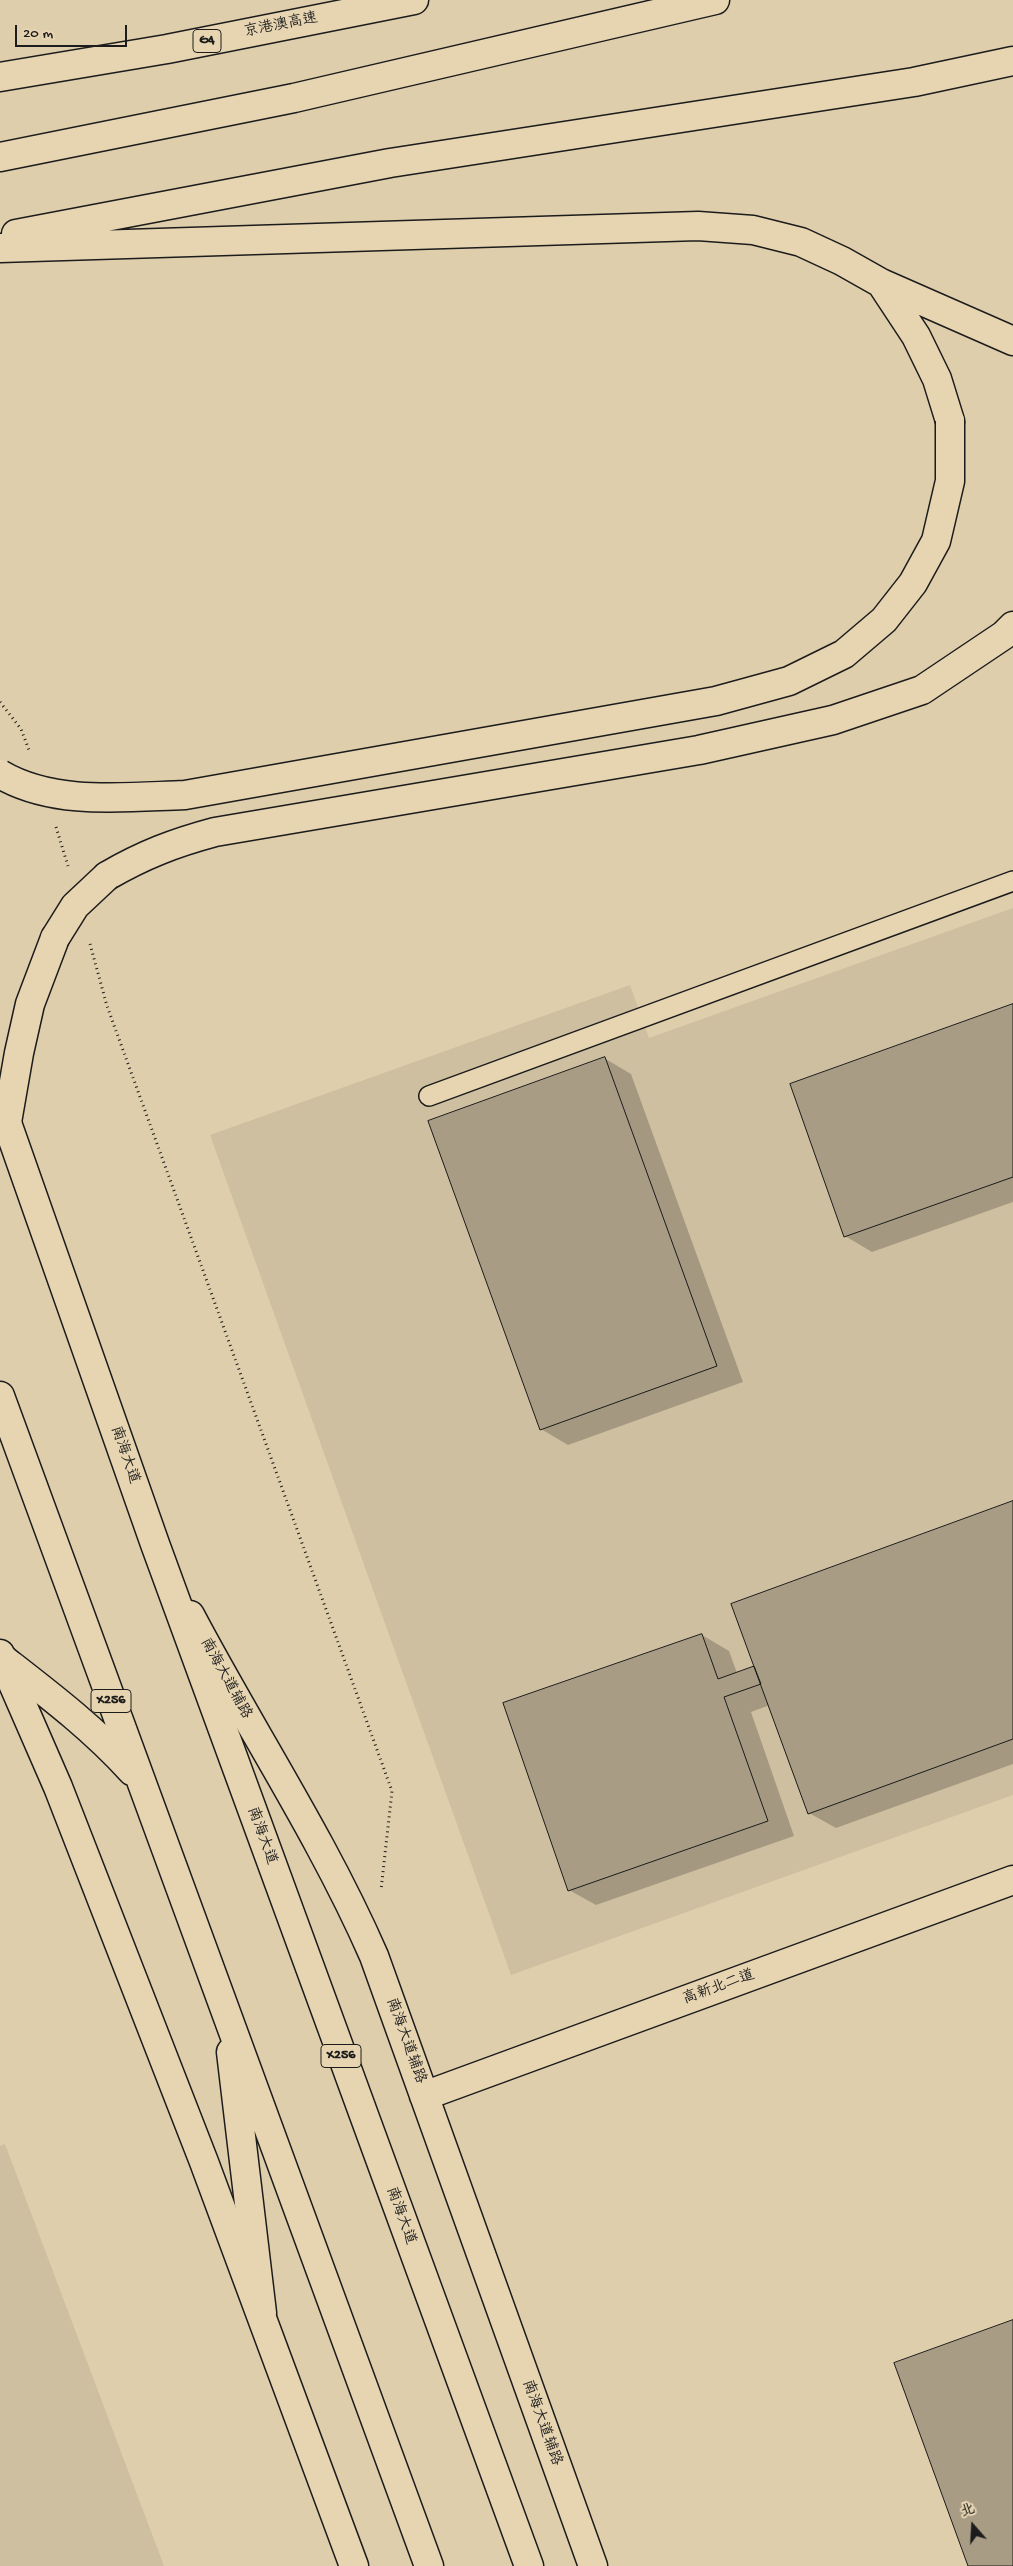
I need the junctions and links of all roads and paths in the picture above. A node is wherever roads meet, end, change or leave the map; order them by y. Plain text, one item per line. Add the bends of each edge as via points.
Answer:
1 (414, 0) edge
2 (715, 0) edge
3 (1013, 61) edge
4 (0, 78) edge
5 (0, 157) edge
6 (0, 237) edge
7 (0, 248) edge
8 (881, 283) junction
9 (1013, 341) edge
10 (1013, 626) edge
11 (0, 702) edge
12 (31, 755) dead end
13 (0, 774) edge
14 (56, 826) dead end
15 (70, 873) dead end
16 (1013, 881) edge
17 (89, 940) dead end
18 (429, 1096) dead end
19 (4, 1112) edge
20 (0, 1396) edge
21 (155, 1544) junction
22 (1, 1657) edge
23 (140, 1779) junction
24 (1013, 1880) edge
25 (380, 1898) dead end
26 (225, 2006) junction
27 (424, 2096) junction
28 (262, 2313) junction
29 (354, 2566) edge
30 (429, 2566) edge
31 (529, 2566) edge
32 (593, 2566) edge

1 - 4 main road, 京港澳高速 / G4
2 - 5 main road via 294,98
3 - 6 main road via 914,82 390,163
7 - 8 main road via 698,226 753,230 801,242
8 - 9 main road
8 - 13 main road, bridge via 916,336 937,379 950,422 950,481 936,541 912,583 884,620 844,654 790,681 716,701 185,795 115,797 59,794 13,782
10 - 19 main road, bridge via 922,690 833,720 699,750 215,832 170,844 138,858 107,876 75,906 55,938 30,1004
11 - 12 path via 21,729
14 - 15 path
16 - 18 lane
17 - 25 path via 108,1006 392,1791
19 - 21 main road, 南海大道 / X256
20 - 23 main road, X256
21 - 27 main road, 南海大道辅路 via 216,1663 350,1902 374,1956
21 - 31 main road, 南海大道 / X256
22 - 23 main road via 72,1712
22 - 28 main road via 62,1796
23 - 26 main road, X256
24 - 27 main road, 高新北二道
26 - 28 main road
26 - 30 main road, X256
27 - 32 main road, 南海大道辅路
28 - 29 main road

